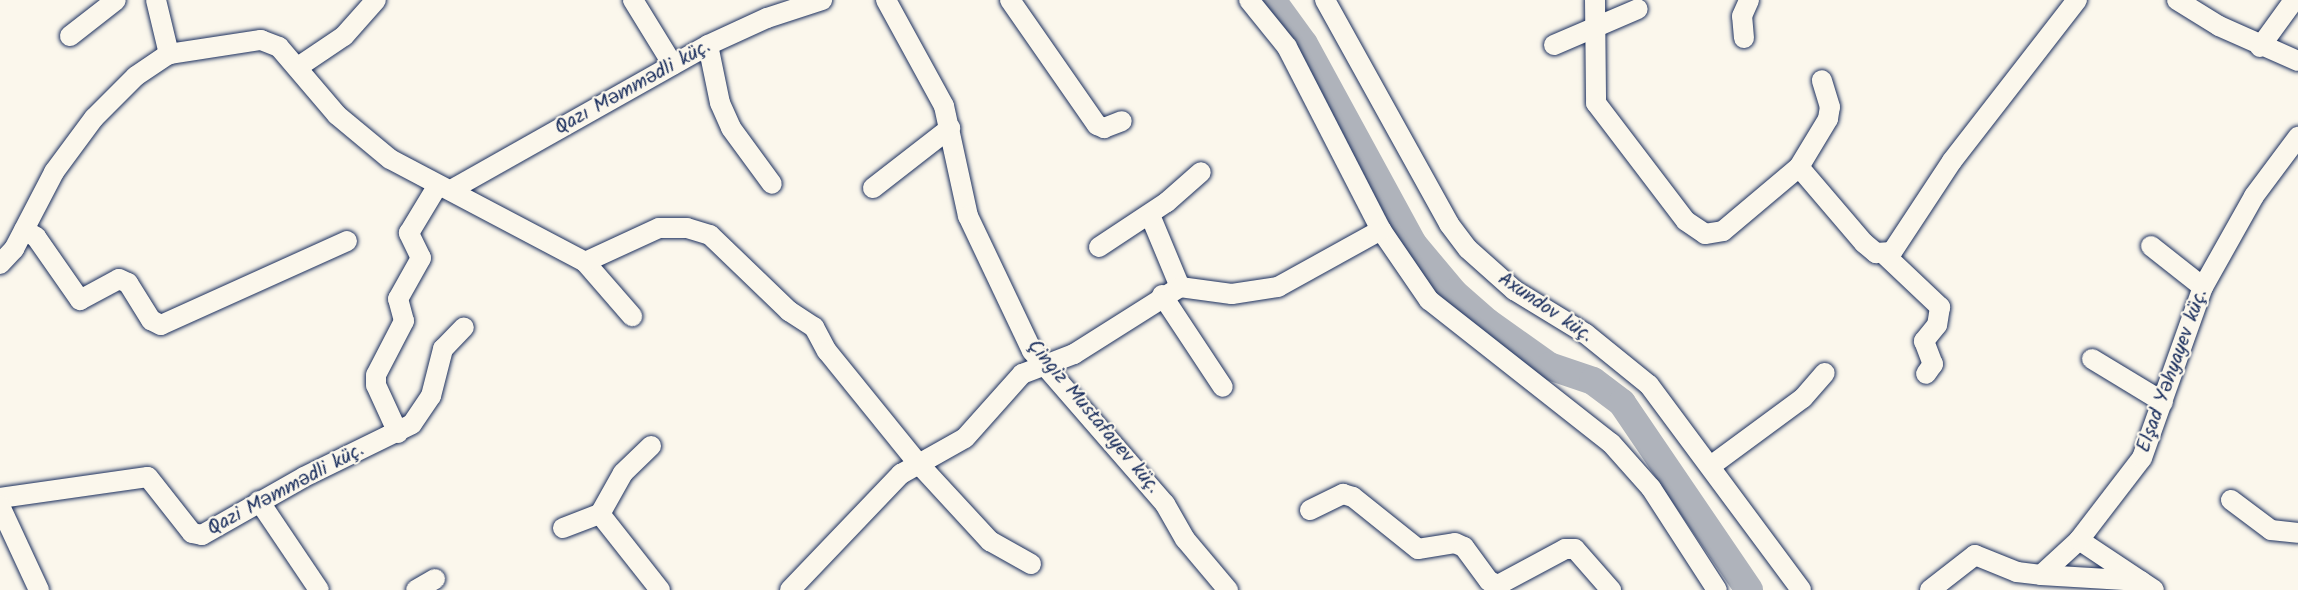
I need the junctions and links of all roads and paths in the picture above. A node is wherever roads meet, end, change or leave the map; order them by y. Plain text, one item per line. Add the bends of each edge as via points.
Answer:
1 (116, 0) edge
2 (376, 0) edge
3 (633, 0) edge
4 (822, 0) edge
5 (885, 0) edge
6 (1010, 0) edge
7 (1249, 0) edge
8 (1325, 0) edge
9 (1595, 0) edge
10 (1749, 0) edge
11 (2077, 0) edge
12 (2177, 0) edge
13 (2294, 0) edge
14 (161, 2) edge
15 (1638, 9) dead end
16 (1597, 30) junction
17 (70, 36) dead end
18 (1743, 38) dead end
19 (708, 45) junction
20 (1554, 45) dead end
21 (2260, 47) junction
22 (169, 54) junction
23 (2298, 62) edge
24 (673, 65) junction
25 (298, 67) junction
26 (1822, 80) dead end
27 (1122, 121) dead end
28 (950, 128) junction
29 (2298, 137) edge
30 (1798, 167) junction
31 (1201, 172) dead end
32 (772, 184) dead end
33 (444, 188) junction
34 (873, 188) dead end
35 (1150, 215) junction
36 (24, 230) junction
37 (1381, 230) junction
38 (347, 241) dead end
39 (2151, 246) dead end
40 (1099, 247) dead end
41 (1885, 255) junction
42 (585, 262) junction
43 (0, 264) edge
44 (2203, 287) junction
45 (1171, 291) junction
46 (632, 316) dead end
47 (464, 327) dead end
48 (2092, 359) dead end
49 (1042, 363) junction
50 (1825, 373) dead end
51 (1926, 374) dead end
52 (1223, 387) dead end
53 (2163, 402) junction
54 (398, 433) junction
55 (651, 446) dead end
56 (917, 462) junction
57 (1712, 465) junction
58 (0, 498) edge
59 (2231, 500) dead end
60 (259, 501) junction
61 (0, 506) edge
62 (1310, 510) dead end
63 (600, 514) junction
64 (563, 528) dead end
65 (2079, 540) junction
66 (2296, 540) edge
67 (1031, 564) dead end
68 (2042, 575) junction
69 (435, 579) dead end
70 (2068, 583) edge
71 (2148, 586) edge
72 (39, 590) edge
73 (319, 590) edge
74 (416, 590) edge
75 (660, 590) edge
76 (790, 590) edge
77 (1228, 590) edge
78 (1611, 590) edge
79 (1717, 590) edge
80 (1801, 590) edge
81 (1930, 590) edge

1 - 17 street
2 - 25 street via 344,36
3 - 24 street
4 - 19 street, Qazı Məmmədli küç. via 766,18
5 - 28 street, Çingiz Mustafayev küç. via 944,106
6 - 27 street via 1097,125 1104,128
7 - 37 street via 1287,47
8 - 57 street, Axundov küç. via 1449,224 1468,249 1514,290 1624,361 1649,384
9 - 16 street
10 - 18 street via 1742,16
11 - 41 street via 1952,161 1910,231
12 - 21 street
13 - 21 street
14 - 22 street
15 - 16 street
16 - 20 street
16 - 30 street via 1596,103 1695,229 1705,234 1723,231
19 - 24 street, Qazı Məmmədli küç.
19 - 32 street via 731,128
21 - 23 street
22 - 25 street via 261,40 279,47
22 - 36 street via 136,76 94,118 54,172
24 - 33 street, Qazı Məmmədli küç.
25 - 33 street via 367,142
26 - 30 street via 1830,107 1828,119
28 - 34 street
28 - 49 street, Çingiz Mustafayev küç. via 968,216 1015,318
29 - 44 street, Elşad Yəhyayev küç. via 2254,196
30 - 41 street via 1864,243
31 - 35 street
33 - 42 street
33 - 54 street via 409,233 421,258 398,299 404,321 376,375 376,385
35 - 40 street via 1134,220
35 - 45 street
36 - 38 street via 36,237 80,300 119,279 128,283 151,320 161,325
36 - 43 street
37 - 45 street via 1278,286 1232,294
37 - 79 street via 1441,312 1590,423 1634,467
39 - 44 street
41 - 51 street via 1940,308 1937,325 1924,340 1933,364
42 - 46 street
42 - 56 street via 659,228 687,228 710,235 789,311 814,327 827,351
44 - 53 street, Elşad Yəhyayev küç. via 2183,333
45 - 49 street via 1074,354
45 - 52 street
47 - 54 street, Qazi Məmmədli küç. via 443,349 423,412
48 - 53 street
49 - 56 street via 1010,385 965,438
49 - 77 street, Çingiz Mustafayev küç. via 1151,488 1185,539
50 - 57 street via 1803,398
53 - 65 street, Elşad Yəhyayev küç. via 2142,458
54 - 60 street, Qazi Məmmədli küç.
55 - 63 street via 623,473
56 - 67 street via 990,541
56 - 76 street
57 - 80 street, Axundov küç.
58 - 60 street, Qazi Məmmədli küç. via 148,477 192,533 202,536
59 - 66 street via 2271,530
60 - 73 street
61 - 72 street
62 - 78 street via 1343,494 1353,497 1418,549 1455,543 1464,547 1489,581 1498,585 1565,549 1575,549
63 - 64 street
63 - 75 street
65 - 68 street, Elşad Yəhyayev küç.
65 - 71 street
68 - 70 street
68 - 81 street via 2017,572 1975,555
69 - 74 street
70 - 71 street

